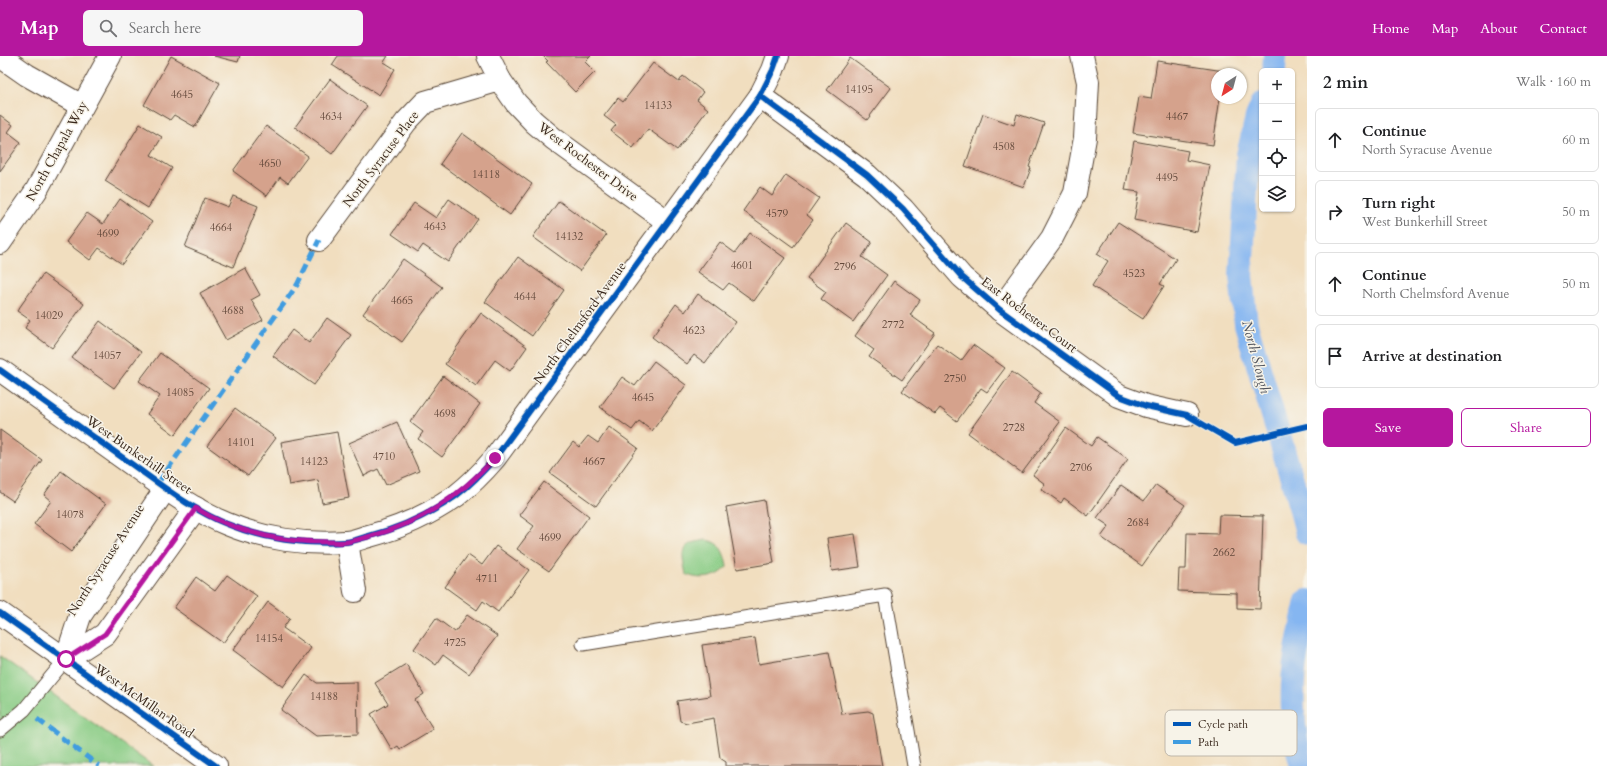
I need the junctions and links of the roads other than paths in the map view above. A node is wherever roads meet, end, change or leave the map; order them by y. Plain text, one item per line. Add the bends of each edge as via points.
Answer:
1 (0, 56) edge
2 (110, 56) edge
3 (488, 56) edge
4 (778, 56) edge
5 (1082, 56) edge
6 (500, 80) junction
7 (760, 96) junction
8 (82, 106) junction
9 (668, 222) junction
10 (320, 240) dead end
11 (0, 243) edge
12 (1000, 310) junction
13 (0, 370) edge
14 (1187, 414) dead end
15 (166, 488) junction
16 (196, 508) junction
17 (346, 542) junction
18 (355, 591) dead end
19 (0, 613) edge
20 (583, 644) dead end
21 (66, 659) junction
22 (0, 730) edge
23 (216, 766) edge
24 (914, 766) edge

1 - 8 street via 27,75
2 - 8 street, North Chapala Way
3 - 6 street, West Rochester Drive
4 - 7 street, North Chelmsford Avenue
5 - 12 street via 1088,82 1085,138 1076,193 1052,238
6 - 9 street, West Rochester Drive via 516,103 554,139
6 - 10 street, North Syracuse Place via 425,102 406,122
7 - 9 street, North Chelmsford Avenue
7 - 12 street, East Rochester Court via 867,175 904,209 962,277
8 - 11 street, North Chapala Way via 36,191
9 - 17 street, North Chelmsford Avenue via 495,458 476,478 440,506 411,522 386,532
12 - 14 street, East Rochester Court via 1119,396 1146,406
13 - 15 street, West Bunkerhill Street
15 - 16 street, West Bunkerhill Street
15 - 21 street, North Syracuse Avenue via 80,616
16 - 17 street, West Bunkerhill Street via 228,525 278,539
16 - 21 street via 105,634
17 - 18 street
19 - 21 street, West McMillan Road
20 - 24 lane via 885,595
21 - 22 lane via 24,710
21 - 23 street, West McMillan Road

